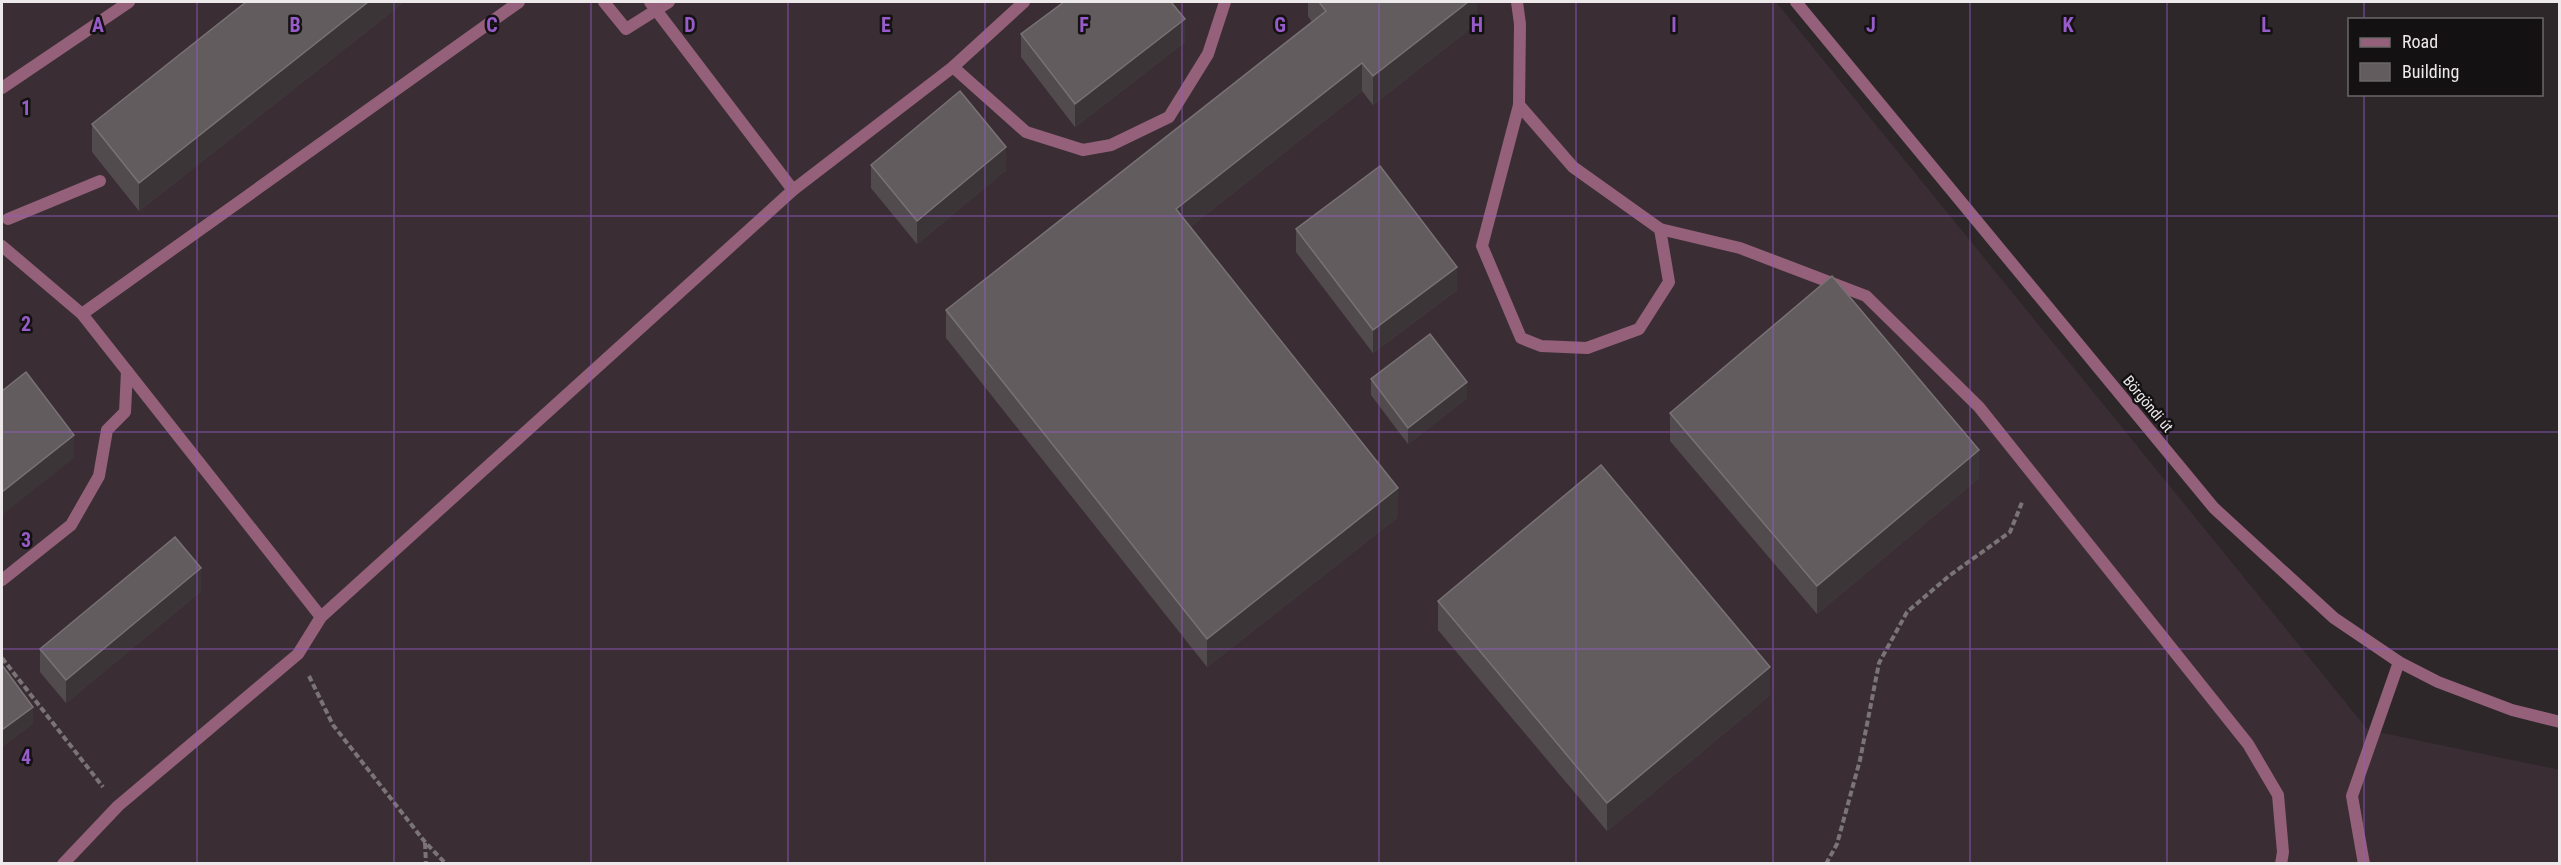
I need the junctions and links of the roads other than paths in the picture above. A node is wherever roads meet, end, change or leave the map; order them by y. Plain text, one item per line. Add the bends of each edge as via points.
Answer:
1 (129, 2) edge
2 (519, 2) edge
3 (604, 2) edge
4 (669, 2) edge
5 (1024, 2) edge
6 (1225, 2) edge
7 (1517, 2) edge
8 (1796, 2) edge
9 (653, 6) edge
10 (953, 67) junction
11 (2, 88) edge
12 (1519, 105) junction
13 (100, 181) dead end
14 (794, 190) junction
15 (4, 218) edge
16 (1660, 229) junction
17 (2, 246) edge
18 (82, 314) junction
19 (127, 371) junction
20 (2, 580) edge
21 (321, 617) junction
22 (2399, 662) junction
23 (2559, 722) edge
24 (2368, 862) edge
25 (63, 864) edge
26 (2281, 864) edge

1 - 11 street
2 - 18 street
3 - 9 street via 626,29
4 - 9 street
5 - 10 street
6 - 10 street via 1208,54 1169,117 1111,145 1083,150 1026,132
7 - 12 street
8 - 22 street, Börgöndi út via 2214,508 2334,618
9 - 14 street
10 - 14 street
12 - 16 street via 1573,167
12 - 16 street via 1482,246 1521,338 1540,346 1587,348 1639,329 1669,282
13 - 15 street
14 - 21 street
16 - 26 street via 1740,248 1866,296 1979,407 2248,744 2278,795
17 - 18 street
18 - 19 street
19 - 20 street via 125,412 107,430 99,476 71,525
19 - 21 street
21 - 25 street via 298,654 118,806
22 - 23 street, Börgöndi út via 2448,686 2512,710
22 - 24 street via 2352,796

